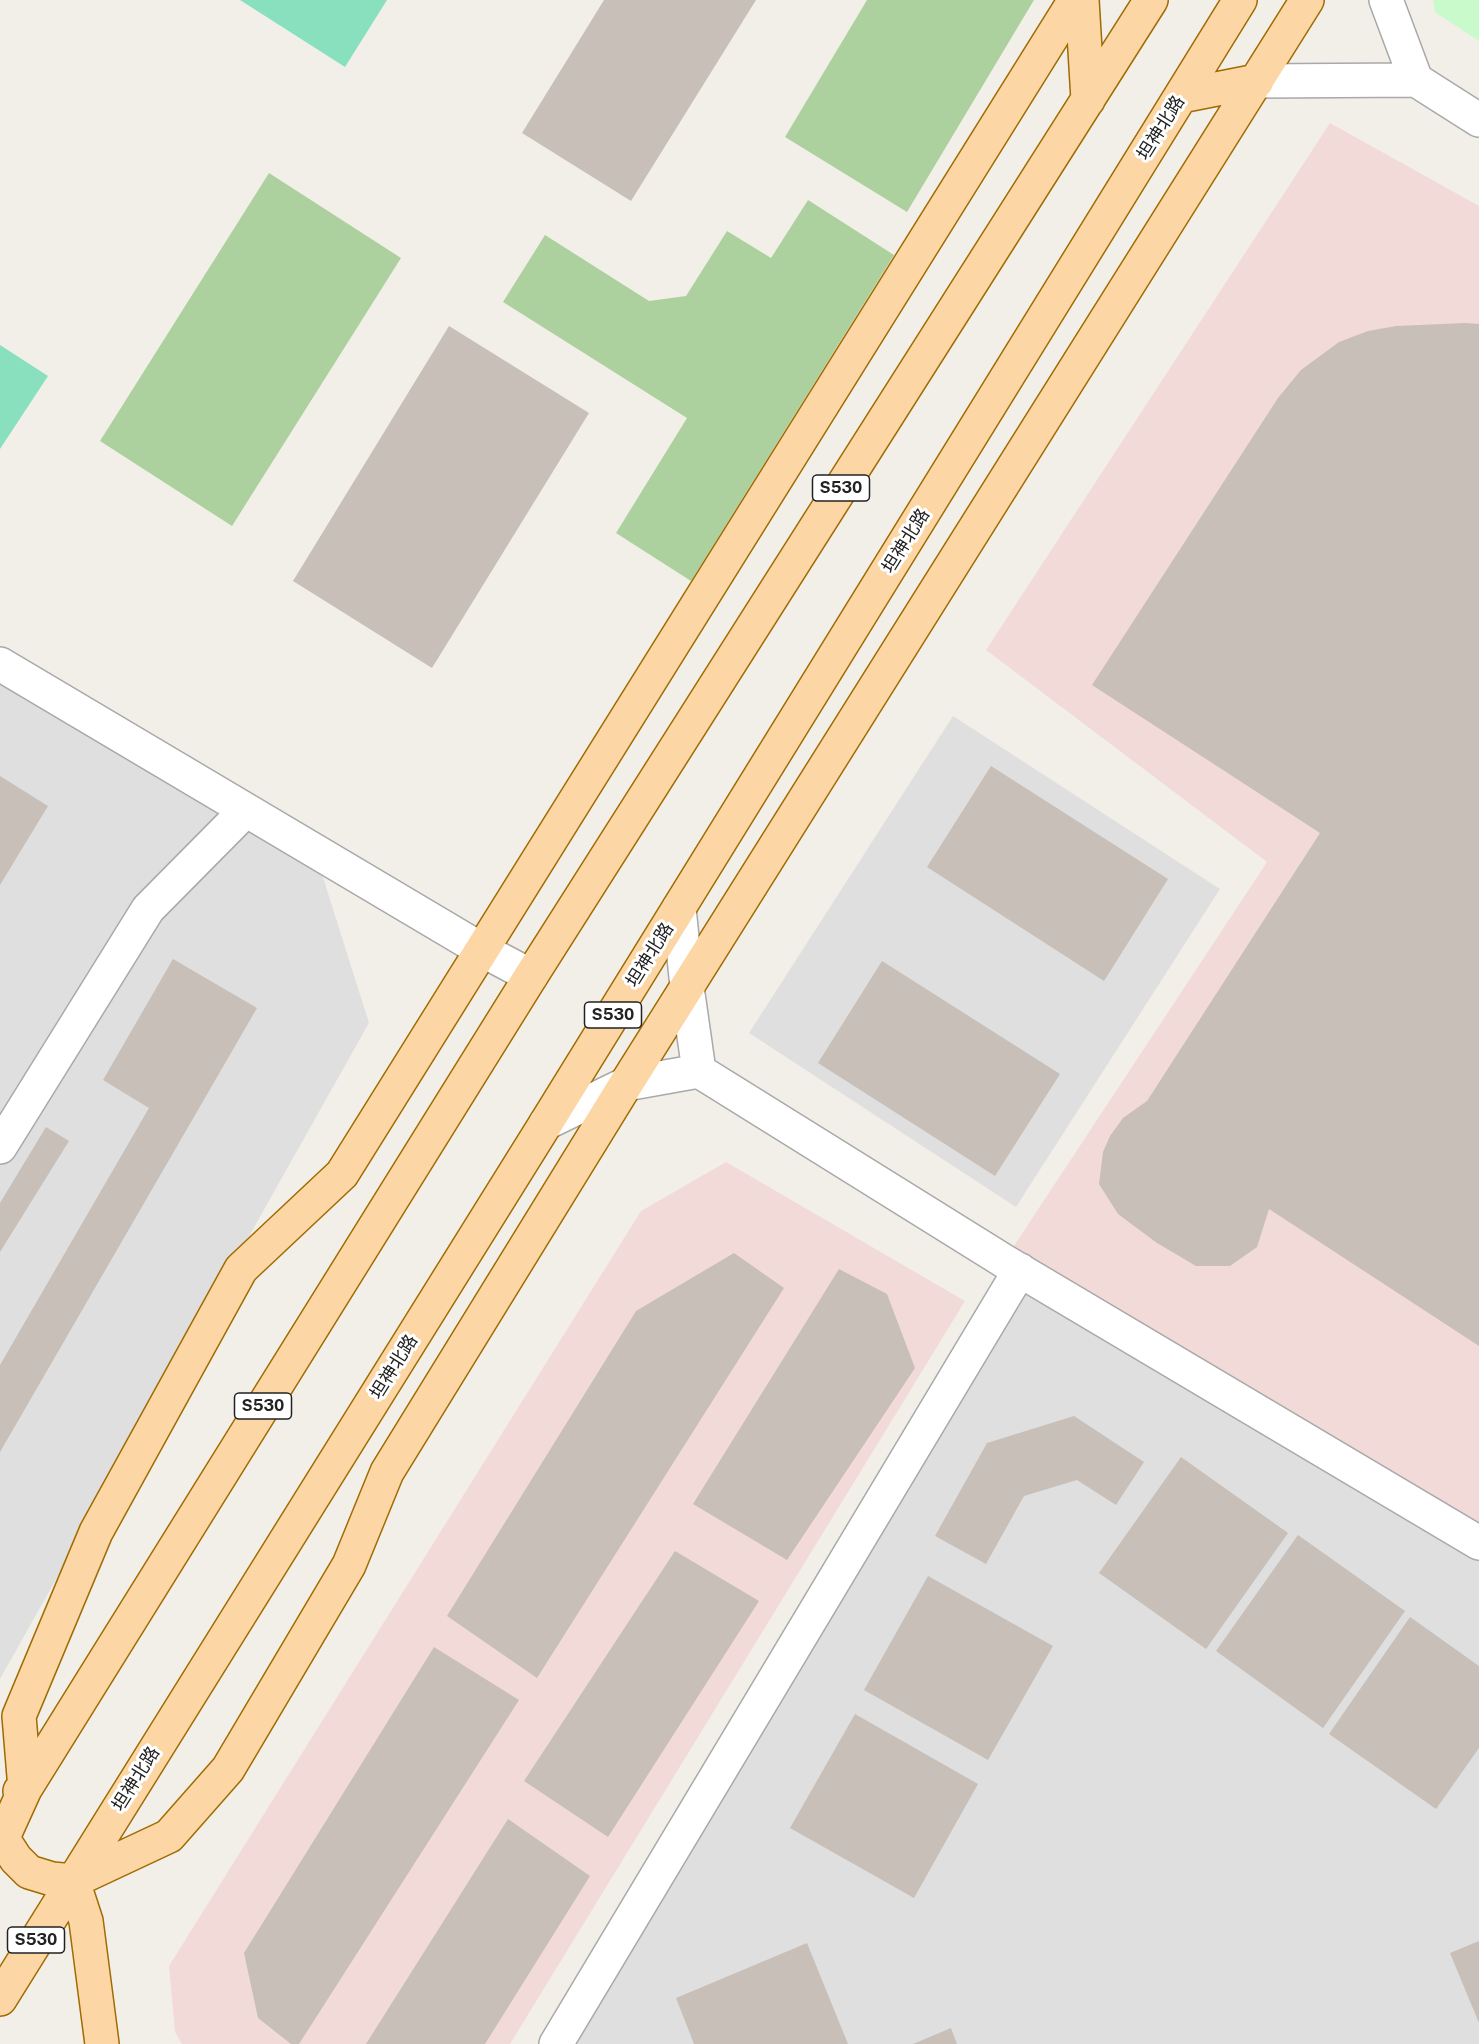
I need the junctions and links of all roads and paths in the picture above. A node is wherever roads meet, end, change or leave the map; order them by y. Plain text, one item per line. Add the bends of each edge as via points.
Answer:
1 (1075, 0) edge
2 (1082, 0) edge
3 (1151, 0) edge
4 (1240, 0) edge
5 (1307, 0) edge
6 (1386, 0) edge
7 (1257, 81) junction
8 (1416, 81) junction
9 (1181, 96) junction
10 (1088, 100) junction
11 (1479, 120) edge
12 (0, 664) edge
13 (246, 810) junction
14 (154, 903) junction
15 (679, 908) junction
16 (482, 950) junction
17 (531, 976) junction
18 (687, 987) junction
19 (699, 1071) junction
20 (626, 1084) junction
21 (546, 1123) junction
22 (0, 1147) edge
23 (0, 1173) edge
24 (1020, 1270) junction
25 (1479, 1543) edge
26 (12, 1795) edge
27 (2, 1841) edge
28 (73, 1881) junction
29 (0, 1999) edge
30 (102, 2044) edge
31 (556, 2044) edge

1 - 16 main road
2 - 10 main road
3 - 10 main road, S530
4 - 9 main road, 坦神北路 / S530
5 - 7 main road
6 - 8 street
7 - 8 street
7 - 9 main road
7 - 18 main road
8 - 11 street
9 - 15 main road, 坦神北路 / S530
10 - 17 main road, S530
12 - 13 street
13 - 14 street
13 - 16 street
14 - 22 street
14 - 23 street via 147,930
15 - 18 street
15 - 21 main road, 坦神北路 / S530
16 - 17 street
16 - 26 main road via 342,1174 242,1269 102,1522 19,1716
17 - 26 main road, S530
18 - 19 street
18 - 20 main road
19 - 20 street
19 - 24 street
20 - 21 street
20 - 28 main road via 387,1472 349,1565 228,1769 169,1836
21 - 28 main road, 坦神北路 / S530
24 - 25 street
24 - 31 street
26 - 27 main road, S530
27 - 28 main road via 29,1872
28 - 29 main road, 坦神北路 / S530
28 - 30 main road via 86,1922

